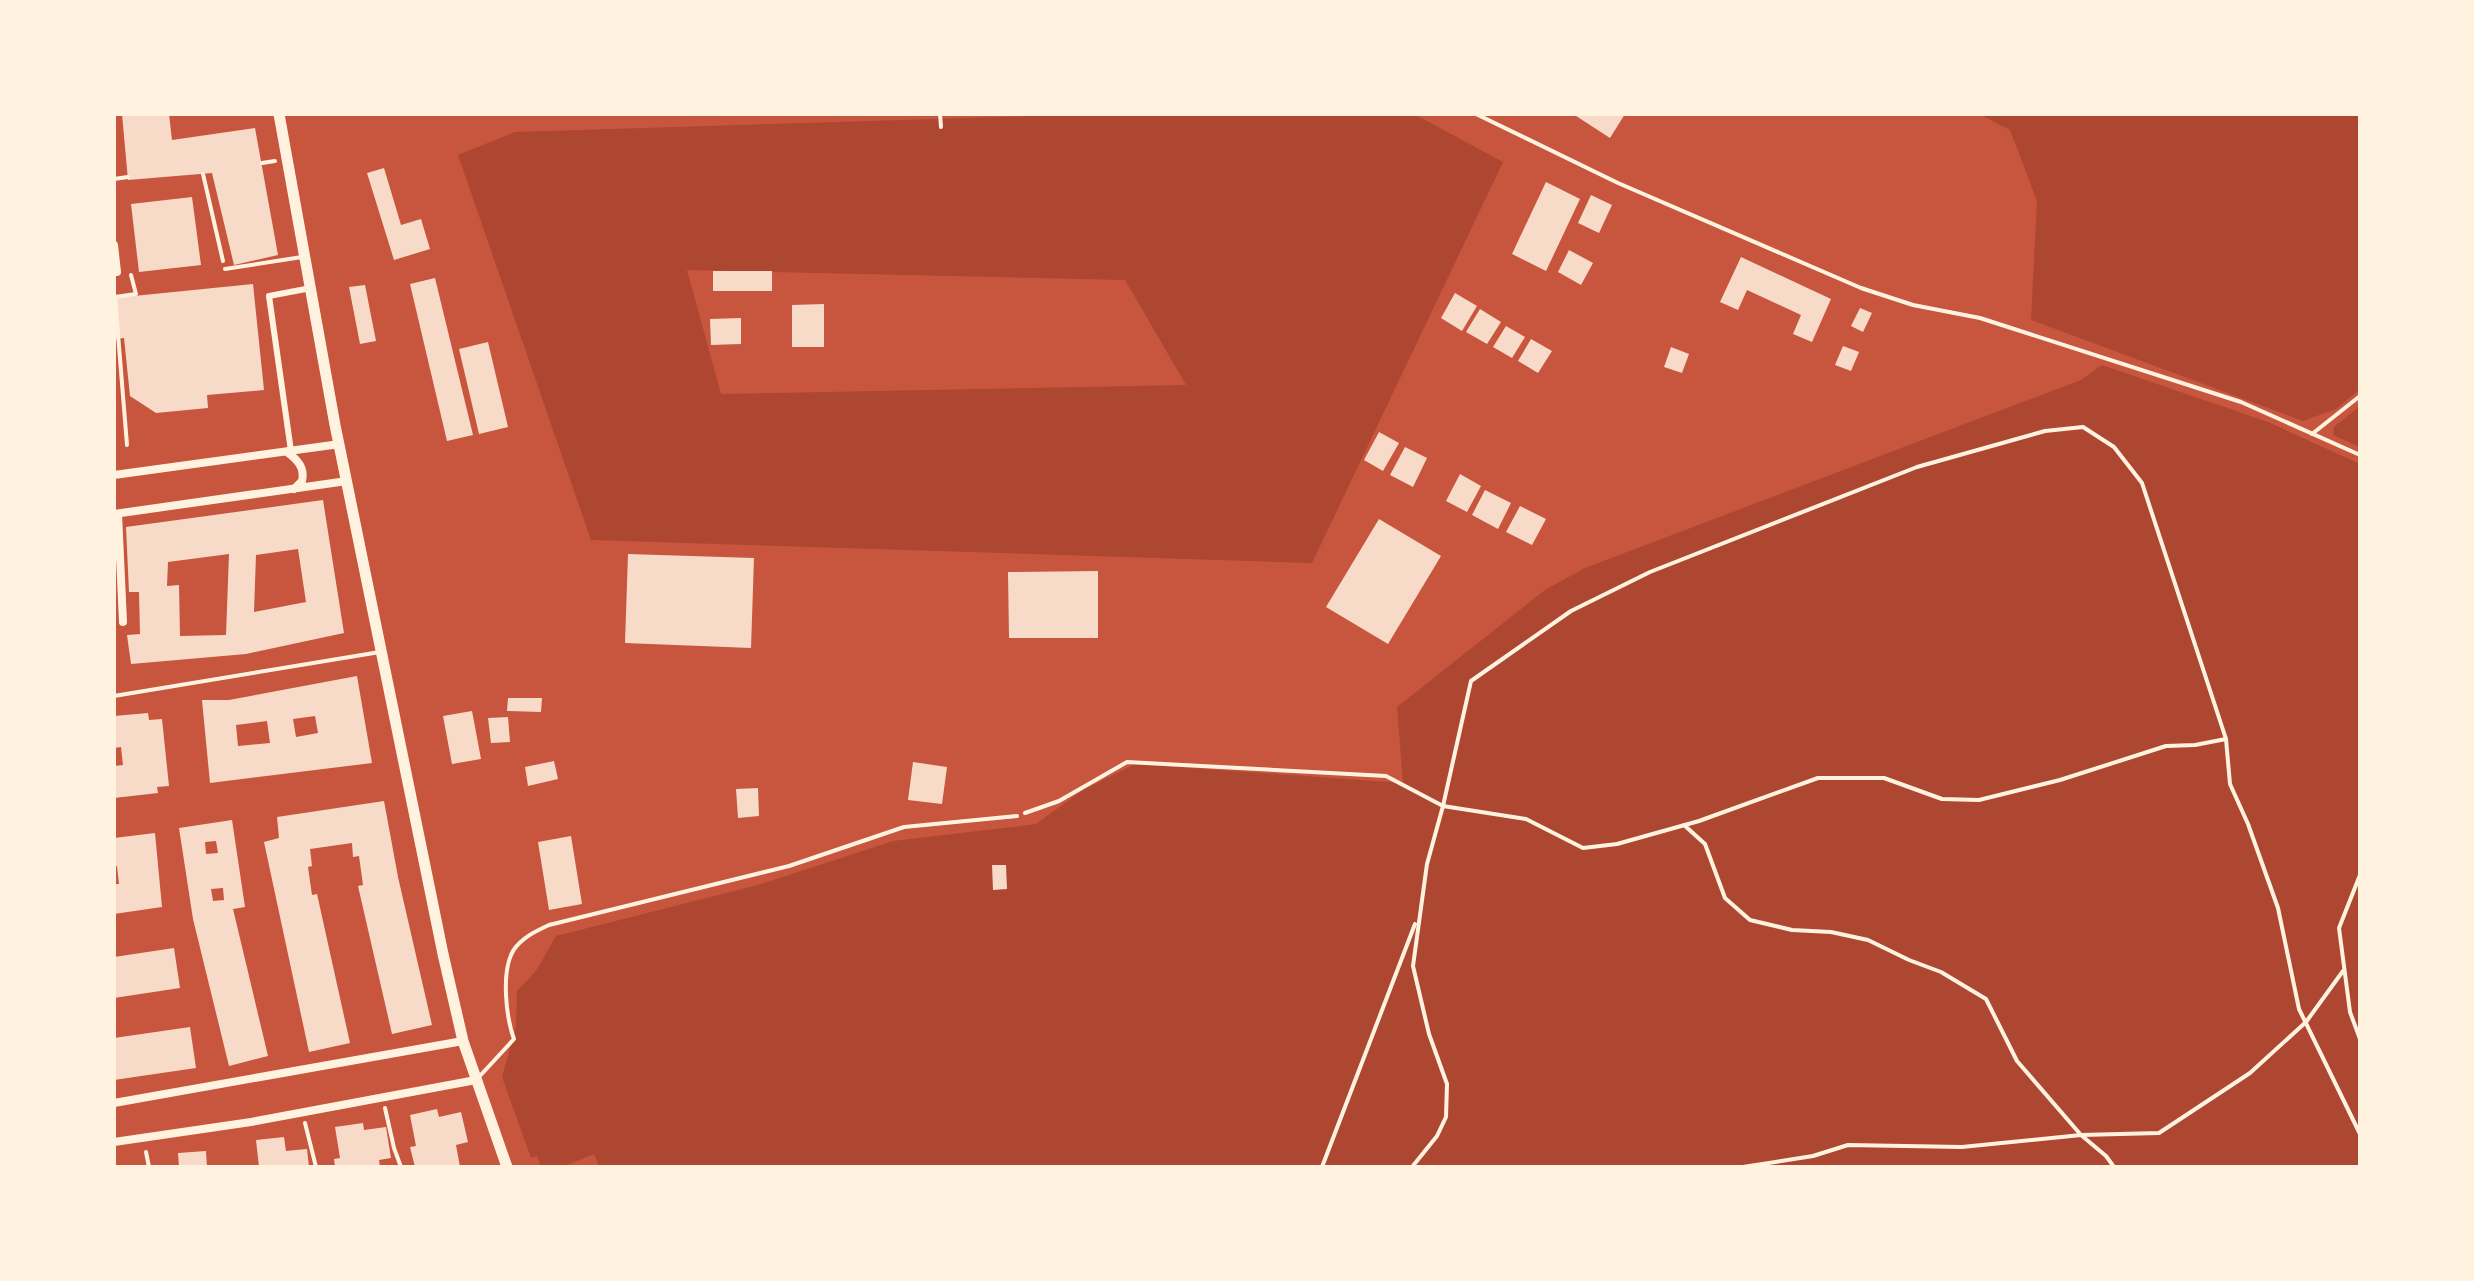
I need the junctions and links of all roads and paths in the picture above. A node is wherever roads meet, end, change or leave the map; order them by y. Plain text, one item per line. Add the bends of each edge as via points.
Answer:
1 (279, 114) edge
2 (940, 114) edge
3 (1476, 114) edge
4 (941, 127) dead end
5 (203, 174) dead end
6 (128, 177) dead end
7 (114, 179) edge
8 (114, 245) edge
9 (305, 256) junction
10 (225, 269) joint
11 (117, 272) joint
12 (311, 288) junction
13 (2360, 396) edge
14 (2312, 434) junction
15 (340, 444) junction
16 (127, 445) dead end
17 (289, 452) junction
18 (2360, 455) edge
19 (114, 475) edge
20 (347, 481) junction
21 (293, 489) junction
22 (116, 514) edge
23 (123, 622) dead end
24 (381, 652) junction
25 (114, 696) edge
26 (2226, 739) junction
27 (1443, 806) junction
28 (1017, 816) joint
29 (1684, 825) junction
30 (2360, 875) edge
31 (1418, 918) junction
32 (2343, 971) junction
33 (2306, 1022) junction
34 (2360, 1039) edge
35 (463, 1041) junction
36 (476, 1080) junction
37 (383, 1097) junction
38 (114, 1103) edge
39 (302, 1113) junction
40 (2360, 1134) edge
41 (2081, 1135) junction
42 (114, 1142) edge
43 (316, 1167) edge
44 (401, 1167) edge
45 (507, 1167) edge
46 (1322, 1167) edge
47 (1412, 1167) edge
48 (1743, 1167) edge
49 (2114, 1167) edge

1 - 9 street
2 - 4 lane
3 - 14 lane via 1618,183 1861,288 2061,343 2241,402
5 - 10 path
6 - 7 path
8 - 11 street
9 - 10 lane
9 - 12 street
11 - 16 path via 130,270 136,294 115,297
12 - 15 street
12 - 17 street via 269,296
13 - 14 lane
14 - 18 lane
15 - 17 street
15 - 20 street
17 - 19 street
17 - 21 street via 303,473
20 - 21 street
20 - 24 street
21 - 22 street
22 - 23 street
24 - 25 lane
24 - 35 street
26 - 27 path via 2142,483 2114,447 2083,427 2045,431 1917,467 1650,572 1571,611 1471,681
26 - 29 path via 2166,746 1979,800 1942,799 1884,778 1818,778
26 - 33 path via 2230,784 2278,908
27 - 28 path via 1386,776 1127,762 1059,801
27 - 29 path via 1526,819 1583,848
27 - 31 path
28 - 36 lane via 904,827 789,866 549,925 514,949 508,963 507,1019 514,1039
29 - 41 path via 1705,844 1725,898 1750,920 1868,940 1941,972 1986,999 2017,1061
30 - 32 path via 2339,928
31 - 46 path
31 - 47 path via 1413,966 1447,1084 1446,1117
32 - 33 path
32 - 34 path
33 - 40 path
33 - 41 path via 2250,1073 2159,1133
35 - 36 street
35 - 38 street
36 - 37 street
36 - 45 street
37 - 39 street
37 - 44 path
39 - 42 street
39 - 43 path
41 - 48 path via 1962,1147 1848,1145
41 - 49 path

